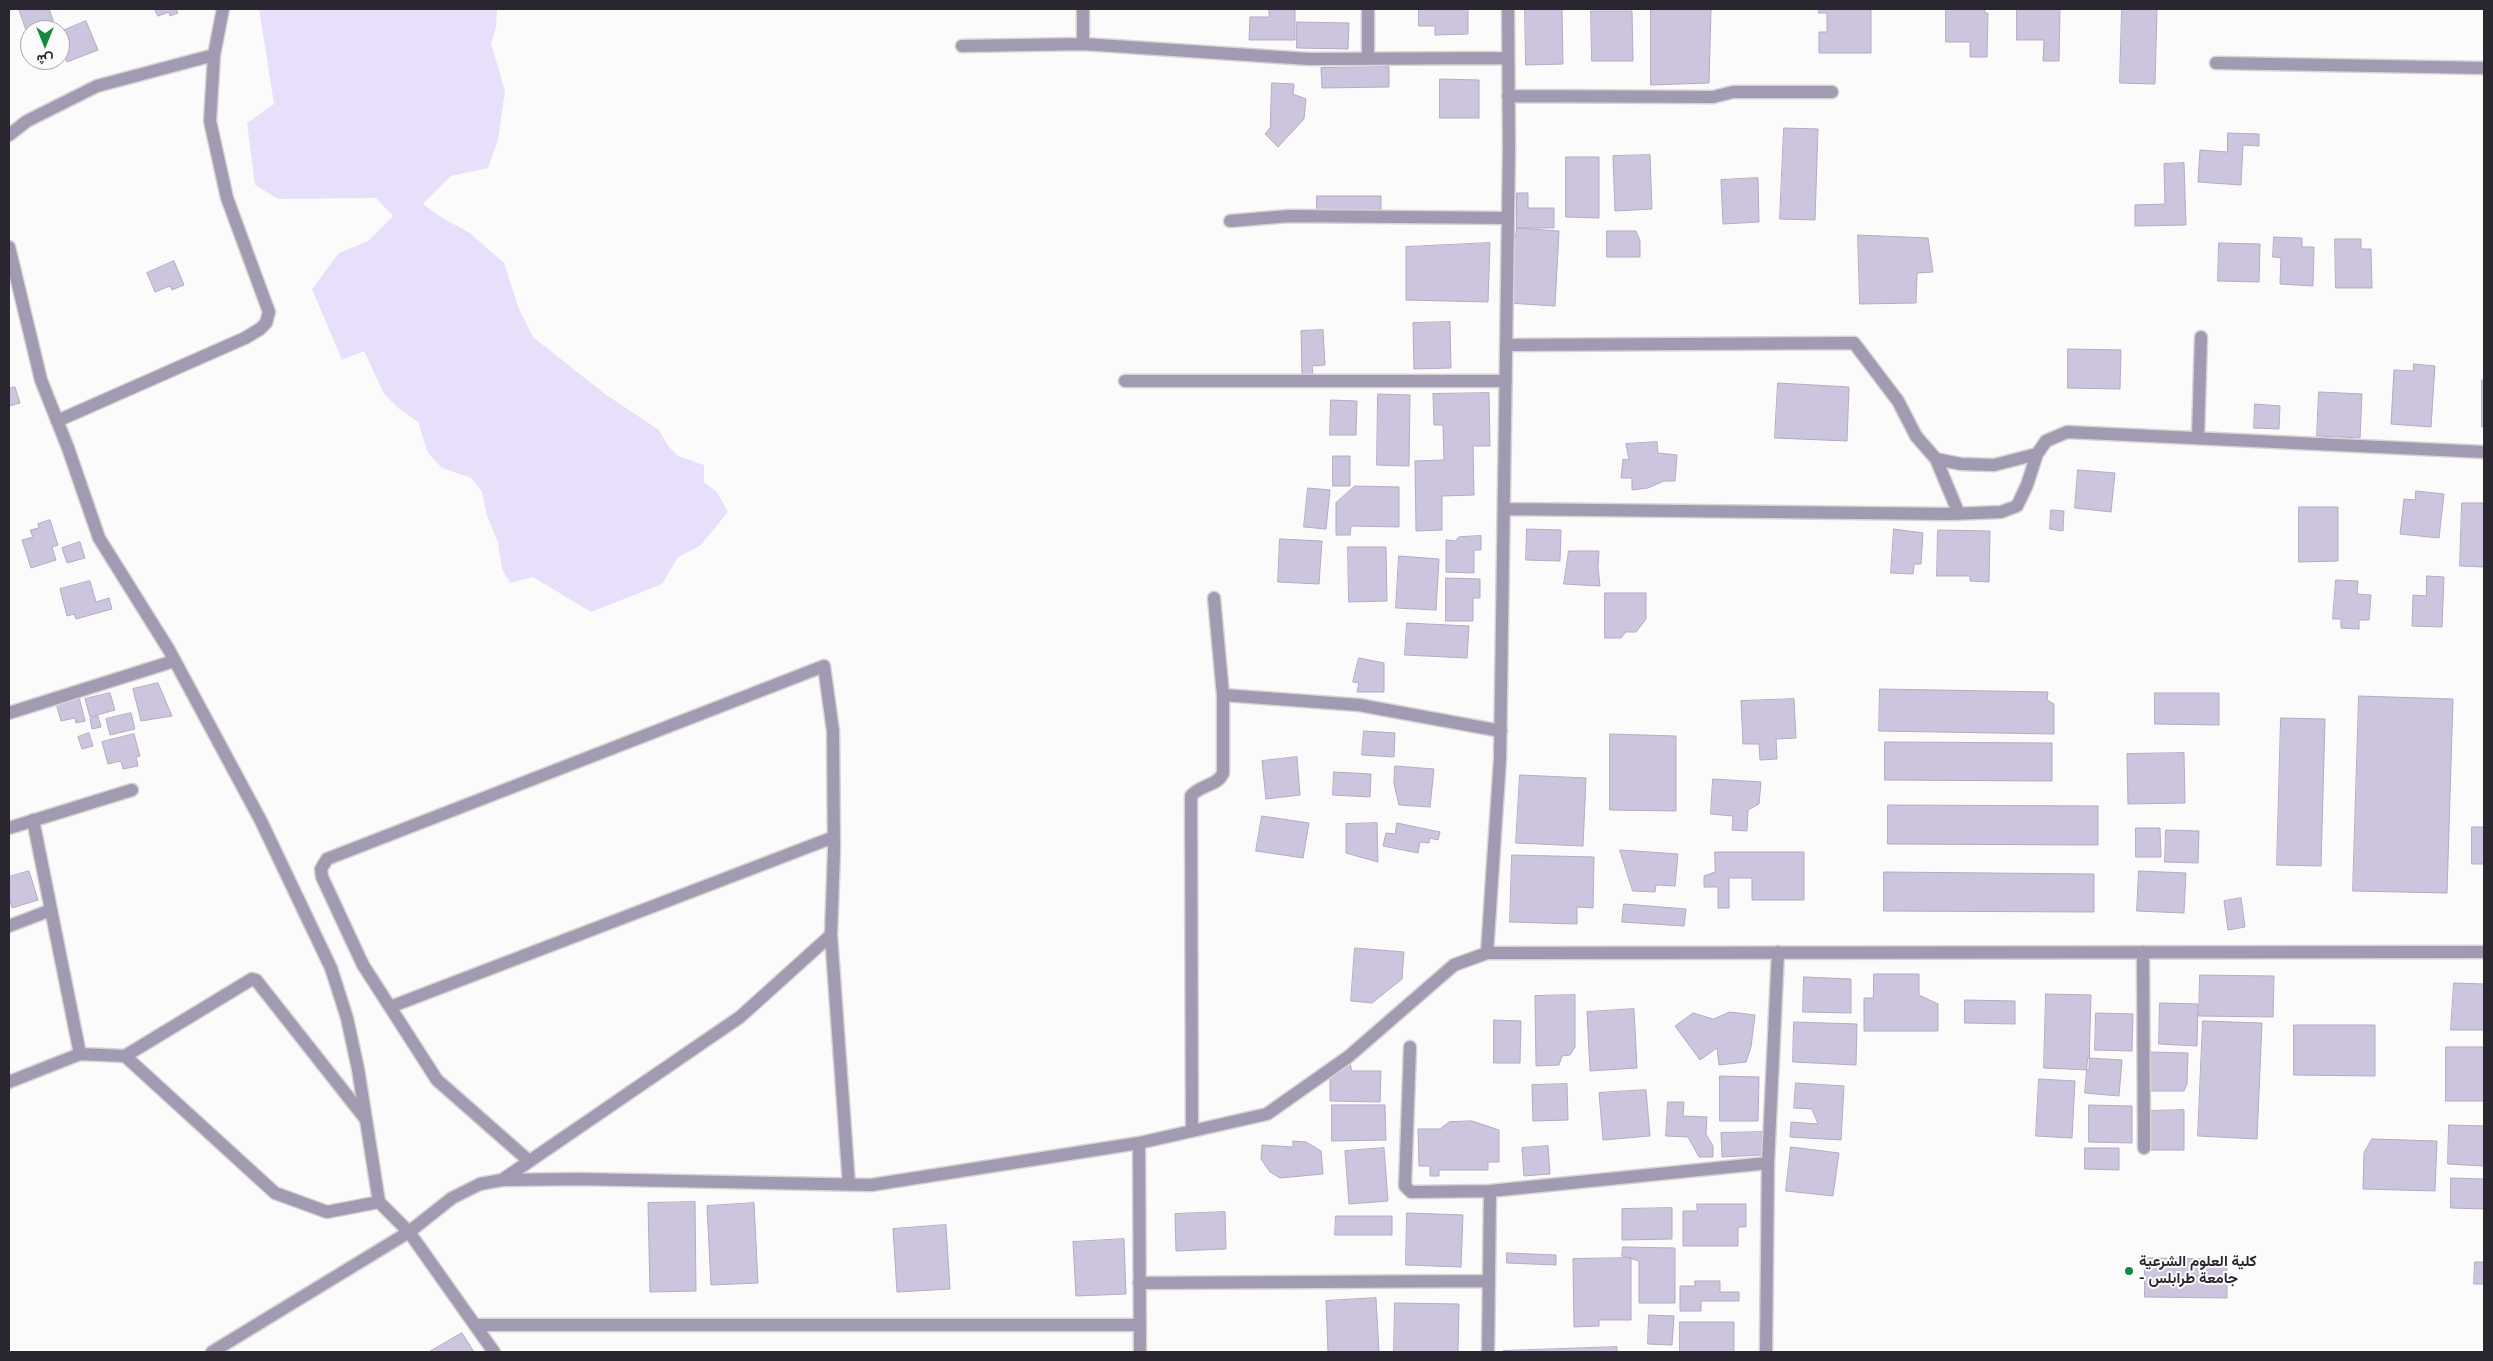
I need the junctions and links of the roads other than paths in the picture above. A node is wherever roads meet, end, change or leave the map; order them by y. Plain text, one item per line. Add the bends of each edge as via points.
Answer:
1 (223, 9) edge
2 (1083, 9) edge
3 (1368, 9) edge
4 (1508, 9) edge
5 (1083, 44) junction
6 (962, 46) dead end
7 (214, 55) junction
8 (1508, 58) junction
9 (1368, 59) junction
10 (2216, 63) dead end
11 (2484, 68) edge
12 (1832, 92) dead end
13 (1508, 96) junction
14 (9, 133) edge
15 (1508, 218) junction
16 (1230, 221) dead end
17 (9, 247) edge
18 (2201, 337) dead end
19 (1506, 345) junction
20 (1125, 381) dead end
21 (1506, 381) junction
22 (57, 421) junction
23 (2198, 437) junction
24 (2484, 452) edge
25 (2037, 454) junction
26 (1936, 459) junction
27 (1504, 509) junction
28 (1959, 514) junction
29 (1214, 598) dead end
30 (174, 661) junction
31 (1223, 695) junction
32 (9, 713) edge
33 (1501, 731) junction
34 (132, 790) dead end
35 (33, 820) junction
36 (9, 828) edge
37 (834, 837) junction
38 (51, 910) junction
39 (9, 926) edge
40 (831, 935) junction
41 (1778, 952) junction
42 (2143, 952) junction
43 (2484, 952) edge
44 (1487, 953) junction
45 (390, 1007) junction
46 (1410, 1047) dead end
47 (80, 1054) junction
48 (125, 1056) junction
49 (9, 1082) edge
50 (365, 1119) junction
51 (1192, 1131) junction
52 (1139, 1143) junction
53 (2144, 1148) dead end
54 (529, 1161) junction
55 (1768, 1164) junction
56 (502, 1180) junction
57 (849, 1185) junction
58 (1490, 1191) junction
59 (379, 1202) junction
60 (409, 1232) junction
61 (1489, 1281) junction
62 (1140, 1283) junction
63 (475, 1325) junction
64 (1140, 1325) junction
65 (212, 1352) edge
66 (494, 1352) edge
67 (1140, 1352) edge
68 (1488, 1352) edge
69 (1766, 1352) edge

1 - 7 street
2 - 5 street
3 - 9 street
4 - 8 street
5 - 6 street
5 - 9 street via 1258,58
7 - 14 street via 97,86
7 - 22 street via 210,121 227,198 268,306 268,317 260,330 245,338
8 - 9 street
8 - 13 street
10 - 11 street
12 - 13 street via 1732,92 1713,97
13 - 15 street
15 - 16 street via 1289,216
15 - 19 street
17 - 22 street via 41,380
18 - 23 street
19 - 21 street
19 - 26 street via 1854,343 1898,401 1916,436
20 - 21 street
21 - 27 street
22 - 30 street via 99,538
23 - 24 street
23 - 25 street via 2067,432 2046,441
25 - 26 street via 1994,465
25 - 28 street via 2017,506 2001,512
26 - 28 street
27 - 28 street
27 - 33 street
29 - 31 street
30 - 32 street
30 - 50 street via 261,821 331,968 347,1018
31 - 33 street via 1360,705
31 - 51 street via 1222,776 1191,796
33 - 44 street
34 - 35 street
35 - 36 street
35 - 38 street
37 - 40 street
37 - 45 street
37 - 45 street via 833,731 824,666 327,859 321,869 322,877 364,965
38 - 39 street
38 - 47 street
40 - 54 street via 740,1017
40 - 57 street
41 - 42 street
41 - 44 street
41 - 55 street
42 - 43 street
42 - 53 street
44 - 51 street via 1454,965 1348,1057 1267,1114
45 - 54 street via 437,1080
46 - 58 street via 1405,1186 1411,1192
47 - 48 street
47 - 49 street
48 - 50 street via 252,979 256,980
48 - 59 street via 275,1193 327,1212
50 - 59 street
51 - 52 street
52 - 57 street via 871,1185
52 - 62 street
54 - 56 street
55 - 58 street
55 - 69 street
56 - 57 street
56 - 60 street via 480,1184 452,1198
58 - 61 street
59 - 60 street
60 - 63 street
60 - 65 street
61 - 62 street
61 - 68 street
62 - 64 street
63 - 64 street
63 - 66 street
64 - 67 street

